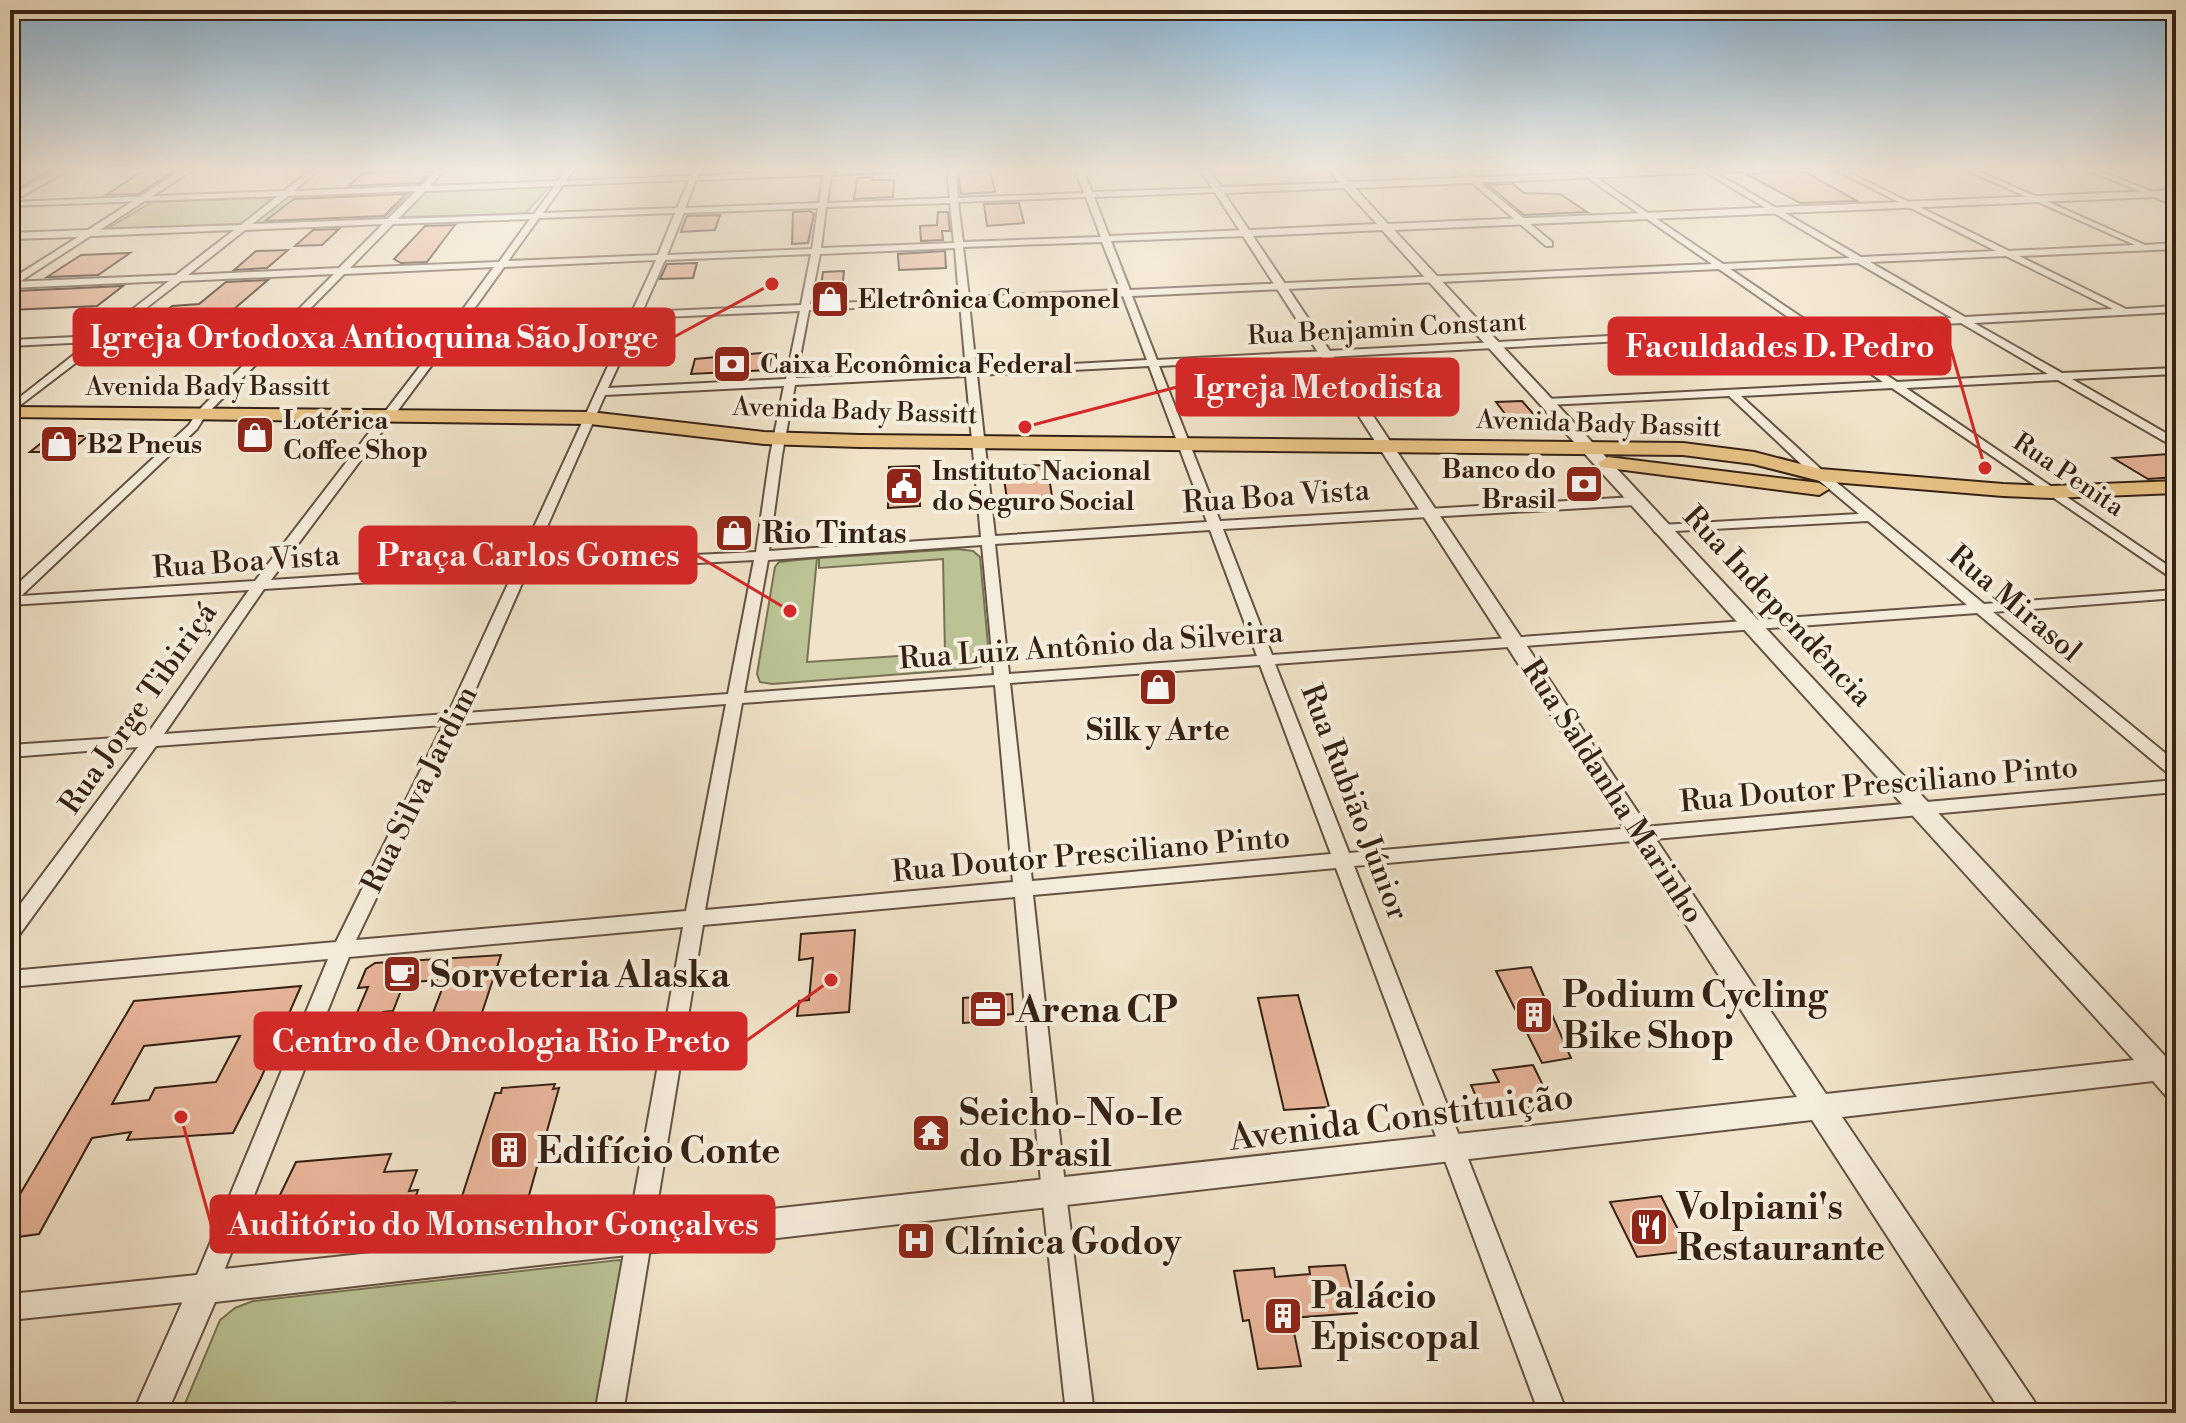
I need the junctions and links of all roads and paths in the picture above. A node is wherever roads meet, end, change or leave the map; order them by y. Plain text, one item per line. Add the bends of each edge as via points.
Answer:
1 (87, 235) edge
2 (234, 235) edge
3 (378, 235) edge
4 (521, 235) edge
5 (671, 235) edge
6 (818, 235) edge
7 (958, 235) edge
8 (1105, 235) edge
9 (1190, 235) edge
10 (1248, 235) edge
11 (1392, 235) edge
12 (1539, 235) edge
13 (1675, 235) edge
14 (1816, 235) edge
15 (1969, 235) edge
16 (2119, 235) edge
17 (1106, 239) junction
18 (1549, 244) dead end
19 (959, 245) junction
20 (2176, 246) edge
21 (2146, 247) junction
22 (816, 251) junction
23 (2005, 253) junction
24 (662, 257) junction
25 (1855, 259) junction
26 (499, 264) junction
27 (1720, 266) junction
28 (344, 271) junction
29 (179, 278) junction
30 (1432, 279) junction
31 (10, 285) edge
32 (1281, 285) junction
33 (1126, 292) junction
34 (965, 301) junction
35 (804, 308) junction
36 (2176, 309) edge
37 (2125, 311) junction
38 (634, 316) junction
39 (1961, 320) junction
40 (457, 323) junction
41 (1810, 327) junction
42 (286, 331) junction
43 (99, 339) junction
44 (10, 343) edge
45 (1493, 345) junction
46 (1327, 354) junction
47 (1154, 363) junction
48 (2176, 371) edge
49 (972, 372) junction
50 (2056, 376) junction
51 (789, 382) junction
52 (1895, 384) junction
53 (600, 392) junction
54 (1731, 392) junction
55 (1547, 402) junction
56 (10, 411) edge
57 (197, 420) junction
58 (384, 422) junction
59 (587, 424) junction
60 (10, 425) edge
61 (2176, 433) edge
62 (2159, 434) junction
63 (2176, 444) edge
64 (777, 447) junction
65 (979, 449) junction
66 (1188, 451) junction
67 (1394, 454) junction
68 (1595, 456) junction
69 (1820, 475) junction
70 (2176, 487) edge
71 (1841, 491) junction
72 (2052, 492) junction
73 (1635, 501) junction
74 (2176, 504) edge
75 (2079, 509) junction
76 (1431, 511) junction
77 (1872, 517) junction
78 (1217, 526) junction
79 (1660, 529) junction
80 (987, 540) junction
81 (762, 556) junction
82 (521, 568) junction
83 (2176, 577) edge
84 (258, 587) junction
85 (2176, 594) edge
86 (10, 600) edge
87 (1980, 608) junction
88 (1751, 625) junction
89 (1516, 642) junction
90 (1267, 660) junction
91 (1002, 679) junction
92 (733, 699) junction
93 (454, 719) junction
94 (151, 741) junction
95 (10, 751) edge
96 (2176, 771) edge
97 (2176, 786) edge
98 (1920, 809) junction
99 (1640, 834) junction
100 (1343, 860) junction
101 (1023, 888) junction
102 (694, 918) junction
103 (10, 933) edge
104 (342, 949) junction
105 (10, 979) edge
106 (2170, 1074) edge
107 (1817, 1107) junction
108 (1453, 1149) junction
109 (1054, 1194) junction
110 (641, 1239) junction
111 (205, 1287) junction
112 (10, 1307) edge
113 (150, 1413) edge
114 (609, 1413) edge
115 (1080, 1413) edge
116 (1553, 1413) edge
117 (2022, 1413) edge

1 - 31 street
2 - 29 street
3 - 28 street
4 - 26 street, Rua Jorge Tibiriçá
5 - 24 street, Rua Silva Jardim
6 - 22 street
7 - 19 street
8 - 17 street, Rua Rubião Júnior
9 - 17 street
10 - 32 street, Rua Saldanha Marinho
11 - 30 street, Rua Independência
12 - 18 street
13 - 27 street, Rua Penita
14 - 25 street
15 - 23 street
16 - 21 street
17 - 19 street
17 - 33 street, Rua Rubião Júnior
19 - 22 street
19 - 34 street
20 - 21 street
21 - 23 street
22 - 24 street
22 - 35 street
23 - 25 street
23 - 37 street
24 - 26 street
24 - 38 street, Rua Silva Jardim
25 - 27 street
25 - 39 street
26 - 28 street
26 - 40 street, Rua Jorge Tibiriçá
27 - 30 street
27 - 41 street, Rua Penita
28 - 29 street
28 - 42 street
29 - 31 street
29 - 43 street
30 - 32 street
30 - 45 street, Rua Independência
32 - 33 street
32 - 46 street, Rua Saldanha Marinho
33 - 34 street
33 - 47 street, Rua Rubião Júnior
34 - 35 street
34 - 49 street
35 - 38 street
35 - 51 street
36 - 37 street, Rua Benjamin Constant
37 - 39 street, Rua Benjamin Constant
38 - 40 street
38 - 53 street, Rua Silva Jardim
39 - 41 street, Rua Benjamin Constant
39 - 50 street
40 - 42 street
40 - 58 street, Rua Jorge Tibiriçá
41 - 45 street, Rua Benjamin Constant
41 - 52 street, Rua Penita
42 - 43 street
42 - 57 street
43 - 44 street
43 - 56 street
45 - 46 street, Rua Benjamin Constant
45 - 55 street, Rua Independência
46 - 47 street, Rua Benjamin Constant
46 - 67 street, Rua Saldanha Marinho
47 - 49 street, Rua Benjamin Constant
47 - 66 street, Rua Rubião Júnior
48 - 50 street
49 - 51 street, Rua Benjamin Constant
49 - 65 street
50 - 52 street
50 - 62 street
51 - 53 street, Rua Benjamin Constant
51 - 64 street
52 - 54 street
52 - 72 street, Rua Penita
53 - 59 street, Rua Silva Jardim
54 - 55 street
54 - 69 street, Rua Mirasol
55 - 68 street, Rua Independência
56 - 57 main road, Avenida Bady Bassitt
57 - 58 main road, Avenida Bady Bassitt
57 - 60 main road, Avenida Bady Bassitt
57 - 86 street
58 - 59 main road, Avenida Bady Bassitt
58 - 84 street, Rua Jorge Tibiriçá
59 - 64 main road, Avenida Bady Bassitt
59 - 82 street, Rua Silva Jardim
61 - 62 street
62 - 63 street
64 - 65 main road, Avenida Bady Bassitt
64 - 81 street
65 - 66 main road, Avenida Bady Bassitt
65 - 80 street
66 - 67 main road, Avenida Bady Bassitt
66 - 78 street, Rua Rubião Júnior
67 - 68 main road, Avenida Bady Bassitt
67 - 76 street, Rua Saldanha Marinho
68 - 69 main road, Avenida Bady Bassitt via 1683,449 1731,454
68 - 71 main road, Avenida Bady Bassitt
68 - 73 street, Rua Independência
69 - 71 street, Rua Mirasol
69 - 72 main road, Avenida Bady Bassitt
70 - 72 main road, Avenida Bady Bassitt
71 - 75 main road, Avenida Bady Bassitt
71 - 77 street, Rua Mirasol
72 - 75 street, Rua Penita
73 - 76 street, Rua Boa Vista
73 - 79 street, Rua Independência
74 - 75 main road, Avenida Bady Bassitt
75 - 83 street, Rua Penita
76 - 78 street, Rua Boa Vista
76 - 89 street, Rua Saldanha Marinho
77 - 79 street
77 - 87 street, Rua Mirasol
78 - 80 street, Rua Boa Vista
78 - 90 street, Rua Rubião Júnior
79 - 88 street, Rua Independência
80 - 81 street, Rua Boa Vista
80 - 91 street
81 - 82 street, Rua Boa Vista
81 - 92 street
82 - 84 street, Rua Boa Vista
82 - 93 street, Rua Silva Jardim
84 - 86 street, Rua Boa Vista
84 - 94 street, Rua Jorge Tibiriçá
85 - 87 street, Rua Luiz Antônio da Silveira
87 - 88 street, Rua Luiz Antônio da Silveira
87 - 96 street, Rua Mirasol
88 - 89 street, Rua Luiz Antônio da Silveira
88 - 98 street, Rua Independência
89 - 90 street, Rua Luiz Antônio da Silveira
89 - 99 street, Rua Saldanha Marinho
90 - 91 street, Rua Luiz Antônio da Silveira
90 - 100 street, Rua Rubião Júnior
91 - 92 street, Rua Luiz Antônio da Silveira
91 - 101 street
92 - 93 street, Rua Luiz Antônio da Silveira
92 - 102 street
93 - 94 street, Rua Luiz Antônio da Silveira
93 - 104 street, Rua Silva Jardim
94 - 95 street, Rua Luiz Antônio da Silveira
94 - 103 street, Rua Jorge Tibiriçá
97 - 98 street, Rua Doutor Presciliano Pinto
98 - 99 street, Rua Doutor Presciliano Pinto
98 - 106 street, Rua Independência
99 - 100 street, Rua Doutor Presciliano Pinto
99 - 107 street, Rua Saldanha Marinho
100 - 101 street, Rua Doutor Presciliano Pinto
100 - 108 street, Rua Rubião Júnior
101 - 102 street, Rua Doutor Presciliano Pinto
101 - 109 street
102 - 104 street, Rua Doutor Presciliano Pinto
102 - 110 street
104 - 105 street, Rua Doutor Presciliano Pinto
104 - 111 street, Rua Silva Jardim
106 - 107 street, Avenida Constituição
107 - 108 street, Avenida Constituição
107 - 117 street, Rua Saldanha Marinho
108 - 109 street, Avenida Constituição
108 - 116 street, Rua Rubião Júnior
109 - 110 street, Avenida Constituição
109 - 115 street
110 - 111 street, Avenida Constituição
110 - 114 street
111 - 112 street
111 - 113 street, Rua Silva Jardim

